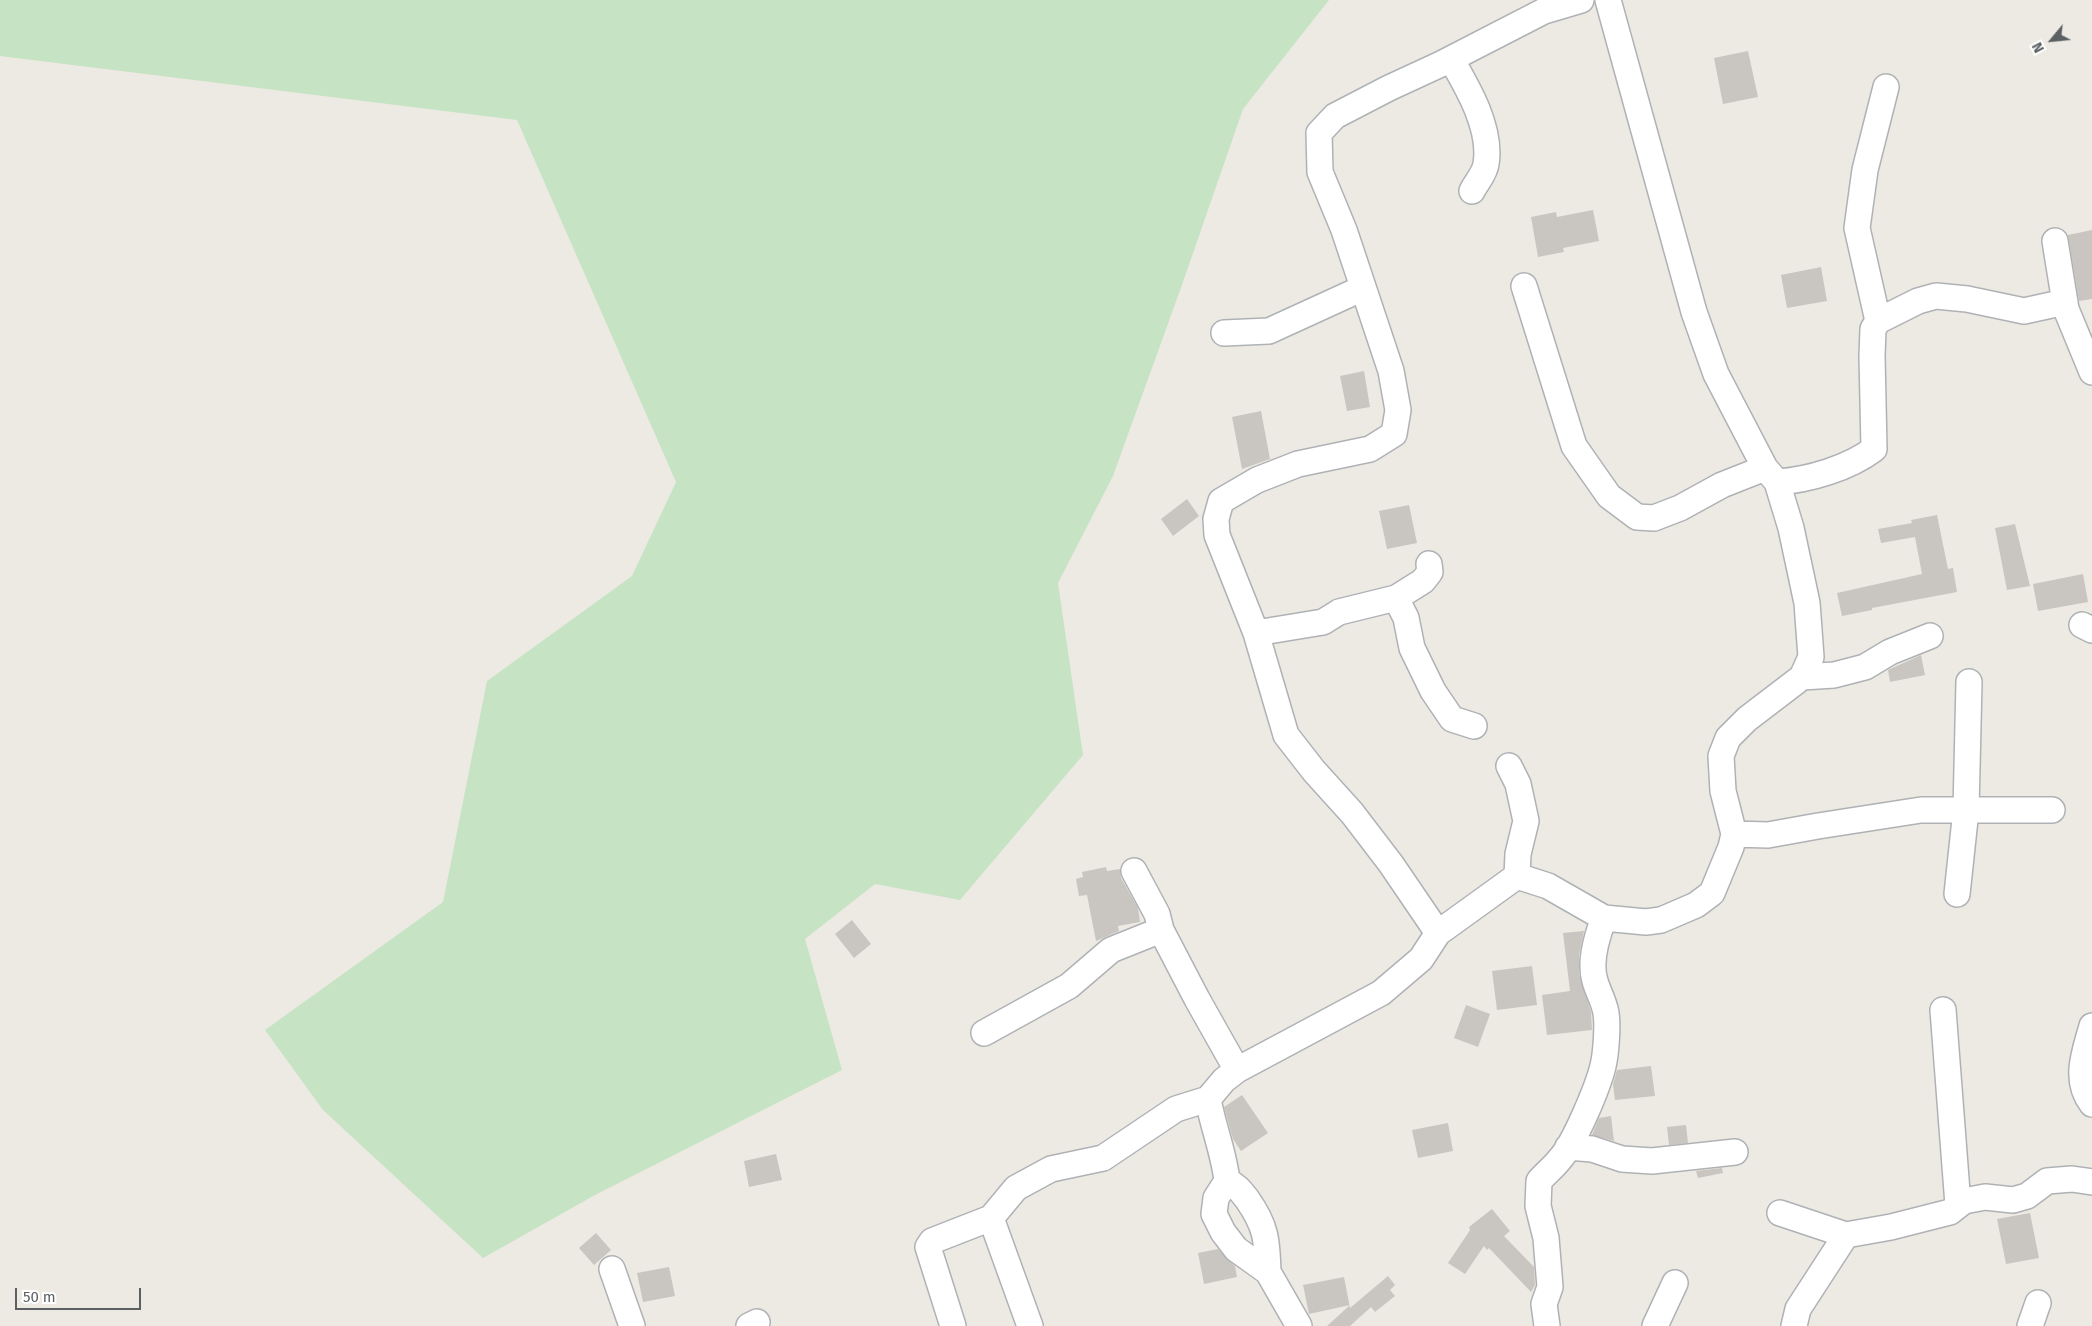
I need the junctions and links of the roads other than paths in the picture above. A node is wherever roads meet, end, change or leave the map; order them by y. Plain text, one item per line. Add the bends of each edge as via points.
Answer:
1 (1581, 0) edge
2 (1608, 0) edge
3 (1451, 59) junction
4 (1886, 87) dead end
5 (1472, 191) dead end
6 (2054, 241) dead end
7 (1524, 286) dead end
8 (1363, 288) junction
9 (2065, 302) junction
10 (1878, 321) junction
11 (1224, 333) dead end
12 (2092, 372) edge
13 (1771, 475) junction
14 (1429, 564) dead end
15 (1396, 598) junction
16 (1256, 633) junction
17 (1930, 636) dead end
18 (1802, 677) junction
19 (1969, 682) dead end
20 (1474, 726) dead end
21 (1509, 766) dead end
22 (1966, 810) junction
23 (2052, 810) dead end
24 (1734, 834) junction
25 (1134, 870) dead end
26 (1517, 876) junction
27 (1957, 894) dead end
28 (1604, 918) junction
29 (1161, 930) junction
30 (1438, 933) junction
31 (1943, 1010) dead end
32 (2092, 1026) edge
33 (984, 1033) dead end
34 (1237, 1070) junction
35 (1208, 1100) junction
36 (2092, 1104) edge
37 (1568, 1147) junction
38 (1735, 1152) dead end
39 (1227, 1181) junction
40 (2092, 1182) edge
41 (1958, 1205) junction
42 (1780, 1213) dead end
43 (992, 1218) junction
44 (1846, 1235) junction
45 (612, 1270) dead end
46 (1268, 1272) junction
47 (1675, 1283) dead end
48 (2038, 1303) dead end
49 (632, 1326) edge
50 (953, 1326) edge
51 (1030, 1326) edge
52 (1299, 1326) edge
53 (1548, 1326) edge
54 (1655, 1326) edge
55 (1794, 1326) edge
56 (2030, 1326) edge

1 - 3 street via 1544,11
2 - 13 street via 1694,312 1716,374
3 - 5 street via 1470,92 1487,141 1486,165
3 - 8 street via 1335,116 1319,133 1320,172
4 - 10 street via 1865,170 1857,228
6 - 9 street
7 - 13 street via 1574,446 1610,496 1637,517 1654,518 1680,508 1722,484
8 - 11 street via 1269,331
8 - 16 street via 1390,371 1398,410 1394,434 1370,449 1298,464 1257,480 1221,502 1216,535
9 - 10 street via 2024,311 1936,296 1918,301
9 - 12 street
10 - 13 street via 1873,329 1872,356 1874,449 1846,466 1789,482
13 - 18 street via 1791,528 1807,603 1811,657
14 - 15 street via 1430,572 1423,581
15 - 16 street via 1339,612 1323,622
15 - 20 street via 1406,618 1412,648 1433,691 1452,719
16 - 30 street via 1286,735 1352,813
17 - 18 street via 1890,652 1865,667 1834,675
18 - 24 street via 1747,719 1728,738 1721,756 1723,791
19 - 22 street
21 - 26 street via 1518,784 1526,821 1518,854
22 - 23 street
22 - 24 street via 1920,810 1768,835
22 - 27 street
24 - 28 street via 1712,893 1696,905 1662,920 1646,922
25 - 29 street
26 - 28 street via 1548,886
26 - 30 street
28 - 37 street via 1592,968 1606,1015 1603,1065 1588,1107
29 - 33 street via 1110,950 1069,986
29 - 34 street
30 - 34 street via 1421,959 1381,993
31 - 41 street
32 - 36 street via 2080,1068 2081,1079
34 - 35 street
35 - 39 street
35 - 43 street via 1176,1109 1103,1158 1051,1169 1016,1188
37 - 38 street via 1592,1149 1622,1159 1652,1161
37 - 53 street via 1539,1181 1538,1206 1546,1238 1550,1287 1544,1304
39 - 46 street via 1237,1186 1260,1217 1267,1241
39 - 46 street via 1216,1198 1214,1214 1236,1249
40 - 41 street via 2072,1179 2047,1181 2027,1196 2014,1200 1985,1197
41 - 44 street via 1950,1212
42 - 44 street
43 - 50 street via 932,1241 928,1247
43 - 51 street
44 - 55 street via 1798,1309
45 - 49 street
46 - 52 street
47 - 54 street
48 - 56 street

